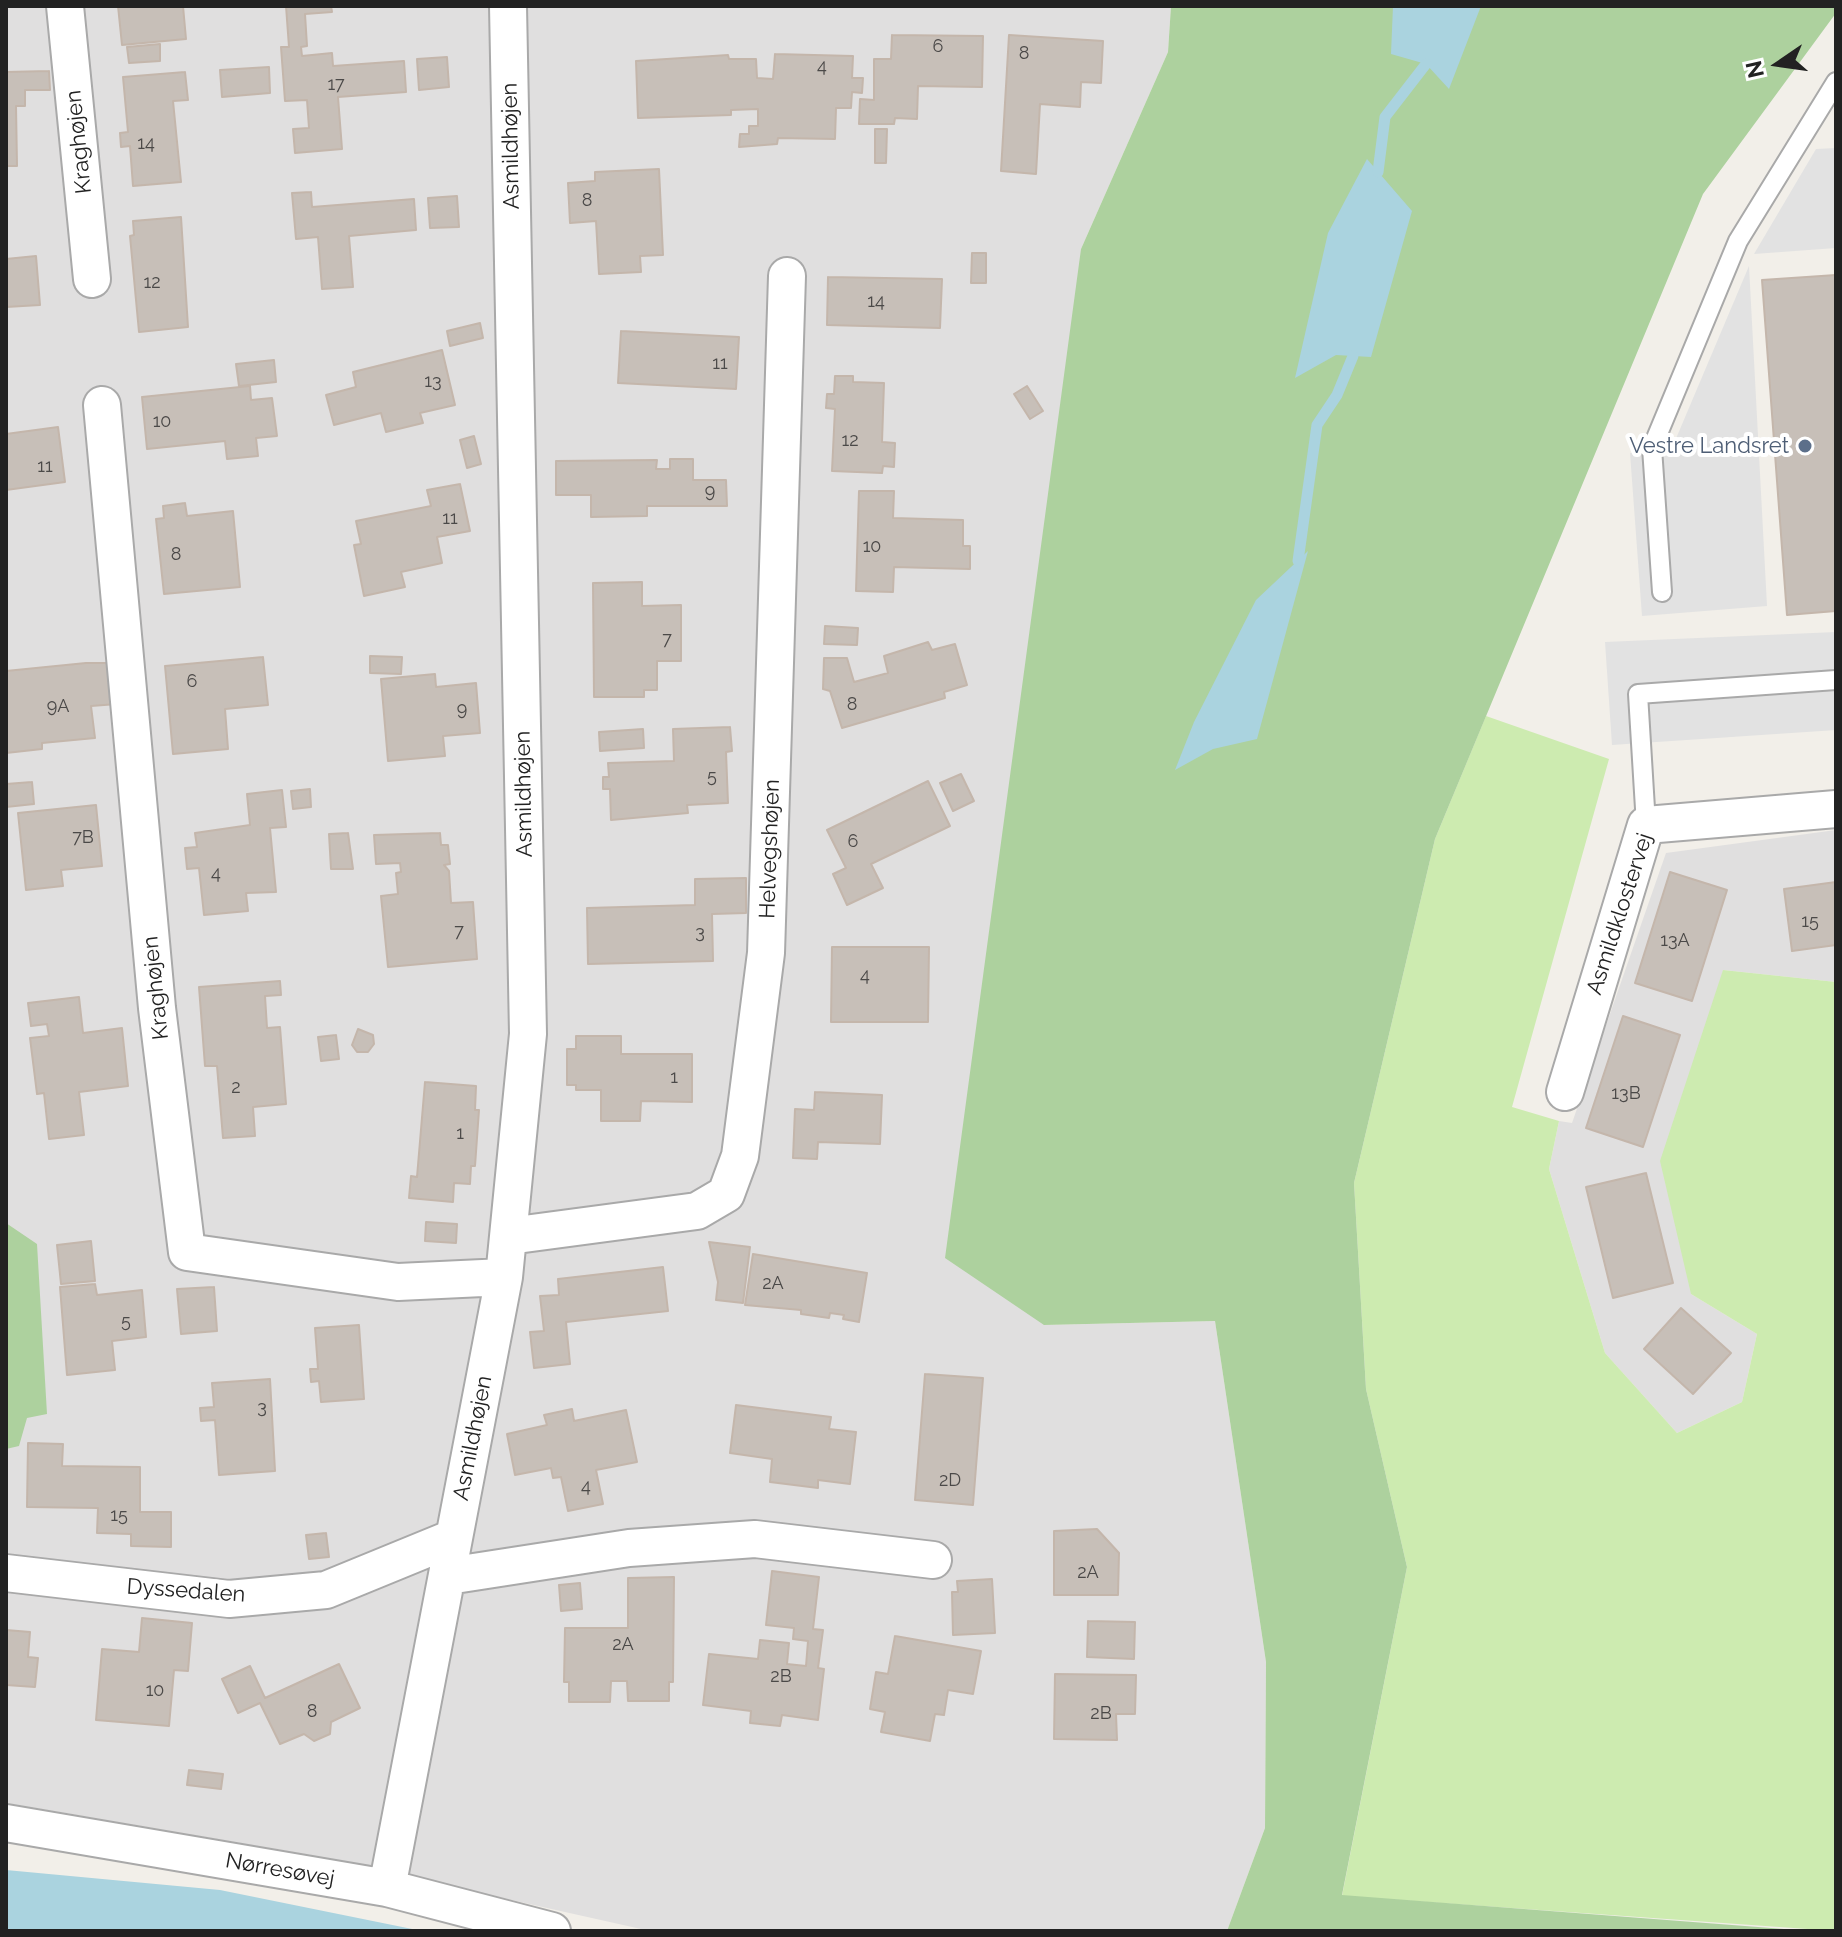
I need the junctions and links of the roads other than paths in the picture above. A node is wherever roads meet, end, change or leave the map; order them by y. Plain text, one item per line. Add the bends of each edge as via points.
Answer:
1 (65, 6) edge
2 (508, 6) edge
3 (1836, 82) edge
4 (787, 276) dead end
5 (92, 279) dead end
6 (102, 405) dead end
7 (1662, 592) dead end
8 (1836, 680) edge
9 (1836, 809) edge
10 (1646, 825) junction
11 (1565, 1092) dead end
12 (509, 1236) junction
13 (504, 1277) junction
14 (453, 1538) junction
15 (933, 1560) dead end
16 (6, 1573) edge
17 (448, 1576) junction
18 (6, 1823) edge
19 (387, 1888) junction
20 (552, 1931) edge

1 - 5 street, Kraghøjen
2 - 12 street, Asmildhøjen via 528,1034
3 - 7 lane via 1738,241 1652,448
4 - 12 street, Helvegshøjen via 766,953 740,1156 726,1194 697,1211
6 - 13 street, Kraghøjen via 157,1008 187,1252 398,1282
8 - 10 lane via 1638,694
9 - 10 street, Asmildklostervej
10 - 11 street, Asmildklostervej
12 - 13 street, Asmildhøjen
13 - 14 street, Asmildhøjen
14 - 16 street, Dyssedalen via 326,1590 229,1599
14 - 17 street, Asmildhøjen
15 - 17 street via 755,1539 629,1548
17 - 19 street, Asmildhøjen
18 - 19 street, Nørresøvej
19 - 20 street, Nørresøvej

